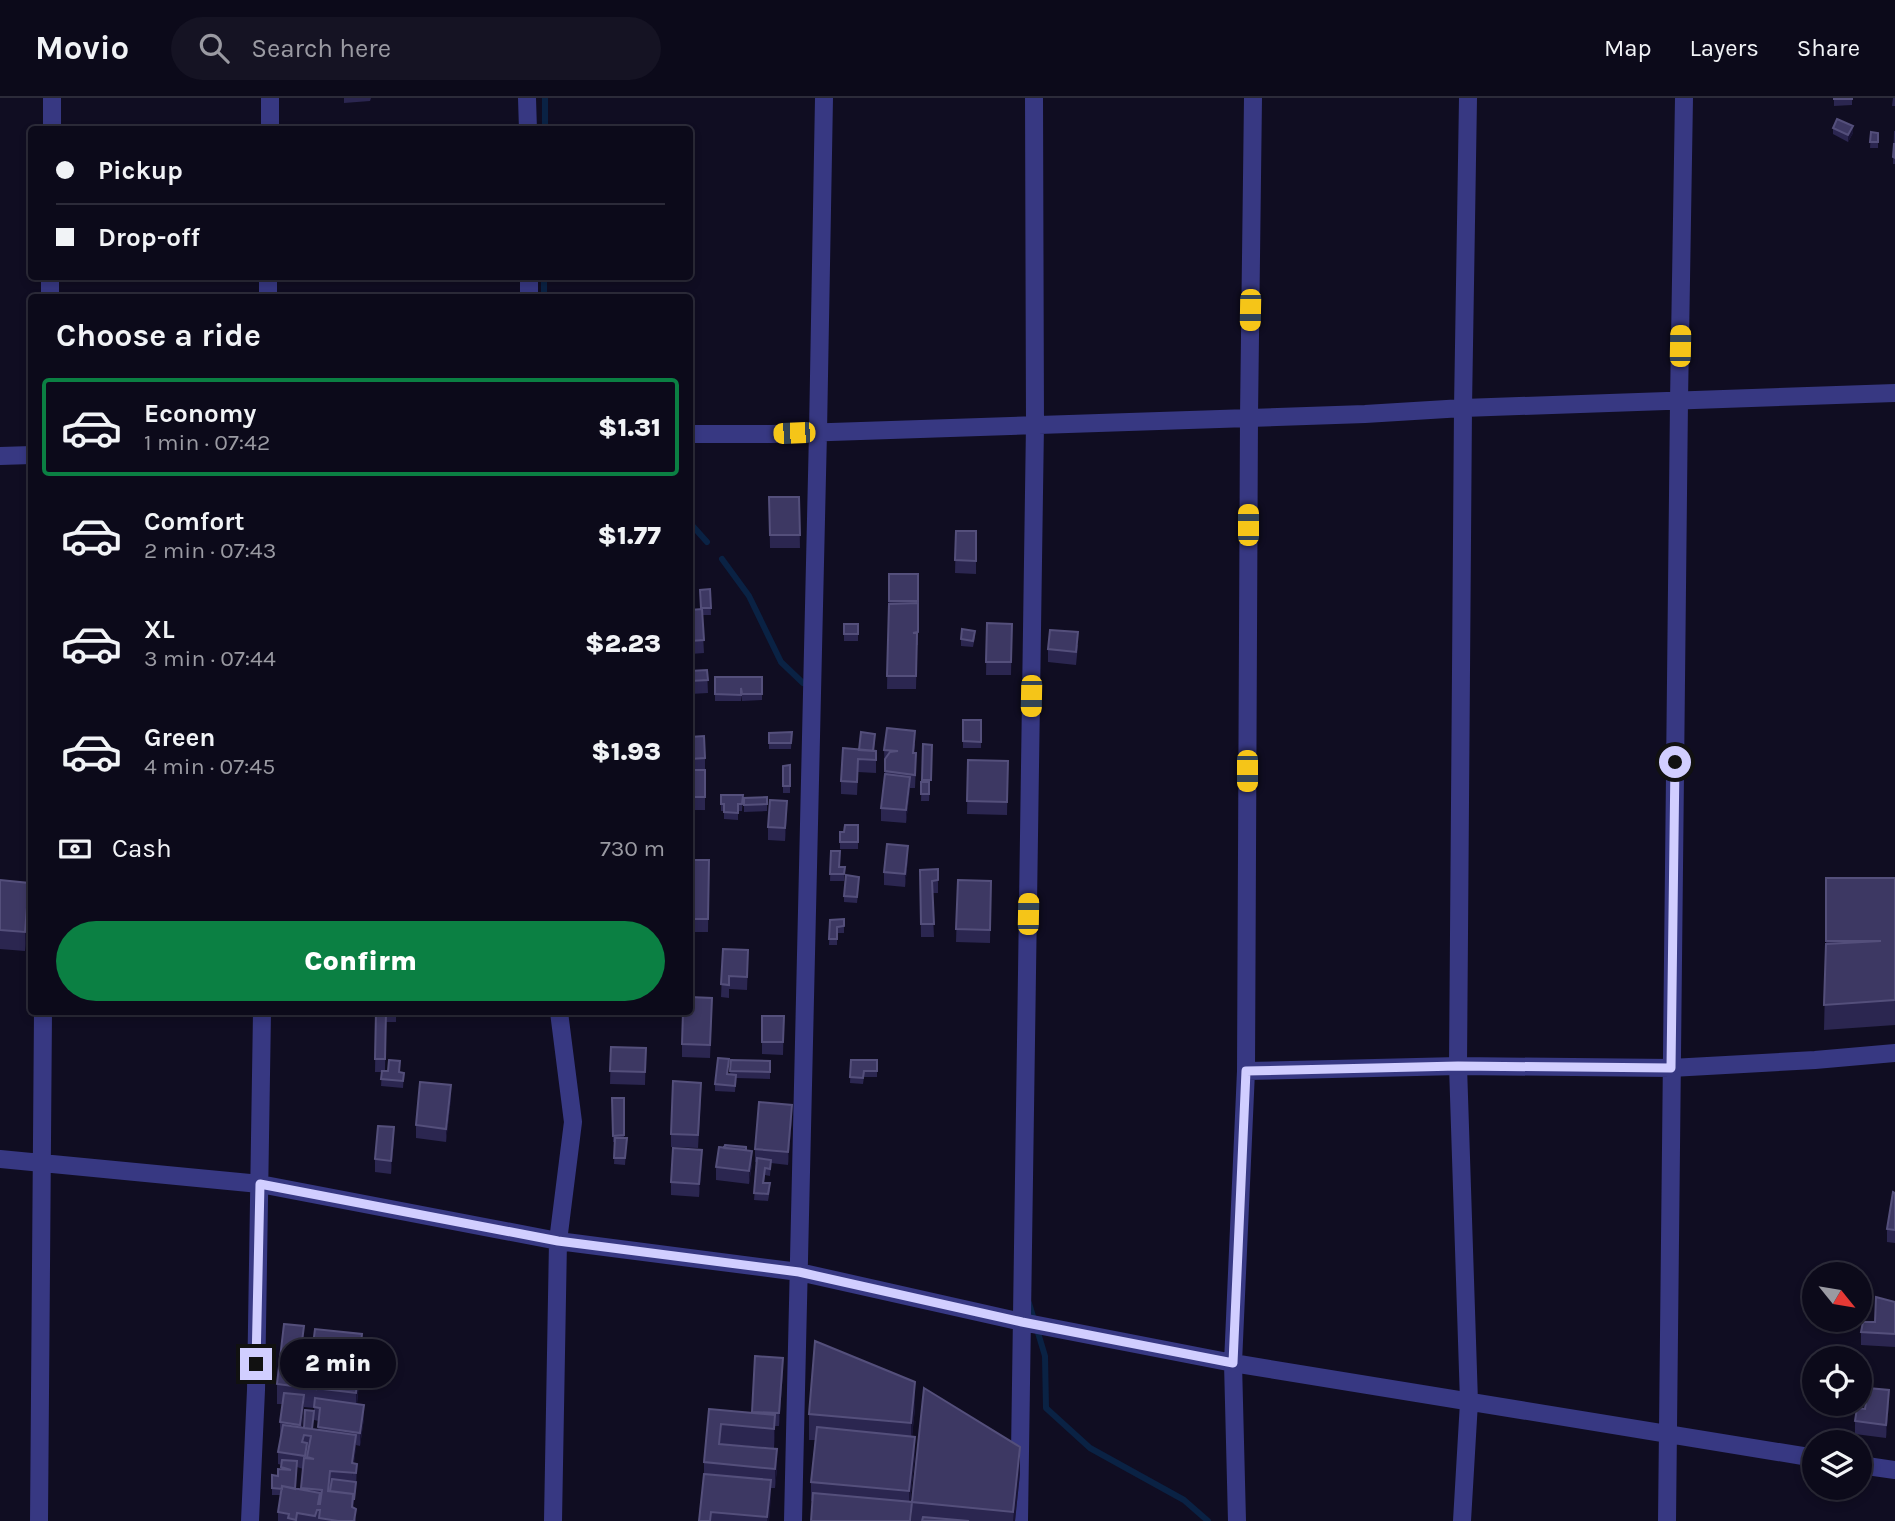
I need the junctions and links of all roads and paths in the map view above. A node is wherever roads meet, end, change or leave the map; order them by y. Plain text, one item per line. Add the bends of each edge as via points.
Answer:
1 (52, 98) edge
2 (270, 98) edge
3 (527, 98) edge
4 (824, 98) edge
5 (1034, 98) edge
6 (1253, 98) edge
7 (1468, 98) edge
8 (1684, 98) edge
9 (52, 126) edge
10 (270, 126) edge
11 (528, 126) edge
12 (1895, 393) edge
13 (1679, 401) junction
14 (1463, 408) junction
15 (1249, 416) junction
16 (1035, 424) junction
17 (818, 432) junction
18 (693, 434) edge
19 (28, 455) edge
20 (0, 456) edge
21 (43, 1015) edge
22 (261, 1015) edge
23 (559, 1015) edge
24 (1895, 1053) edge
25 (1458, 1066) junction
26 (1671, 1068) junction
27 (1246, 1071) junction
28 (0, 1159) edge
29 (42, 1164) junction
30 (260, 1184) junction
31 (558, 1241) junction
32 (799, 1272) junction
33 (1022, 1322) junction
34 (1233, 1363) junction
35 (1469, 1402) junction
36 (1668, 1435) junction
37 (1802, 1456) edge
38 (1872, 1467) edge
39 (1895, 1470) edge
40 (39, 1521) edge
41 (250, 1521) edge
42 (553, 1521) edge
43 (793, 1521) edge
44 (1019, 1521) edge
45 (1237, 1521) edge
46 (1462, 1521) edge
47 (1667, 1521) edge

1 - 9 street
2 - 10 street
3 - 11 street
4 - 17 street
5 - 16 street
6 - 15 street
7 - 14 street
8 - 13 street
12 - 13 street
13 - 14 street
13 - 26 street
14 - 15 street
14 - 25 street
15 - 16 street
15 - 27 street
16 - 17 street
16 - 33 street
17 - 18 street
17 - 32 street
19 - 20 street
21 - 29 street
22 - 30 street
23 - 31 street via 573,1122
24 - 26 street
25 - 26 street
25 - 27 street
25 - 35 street
26 - 36 street
27 - 34 street
28 - 29 street
29 - 30 street
29 - 40 street
30 - 31 street
30 - 41 street
31 - 32 street
31 - 42 street
32 - 33 street
32 - 43 street
33 - 34 street
33 - 44 street
34 - 35 street
34 - 45 street
35 - 36 street
35 - 46 street
36 - 37 street
36 - 47 street
38 - 39 street

